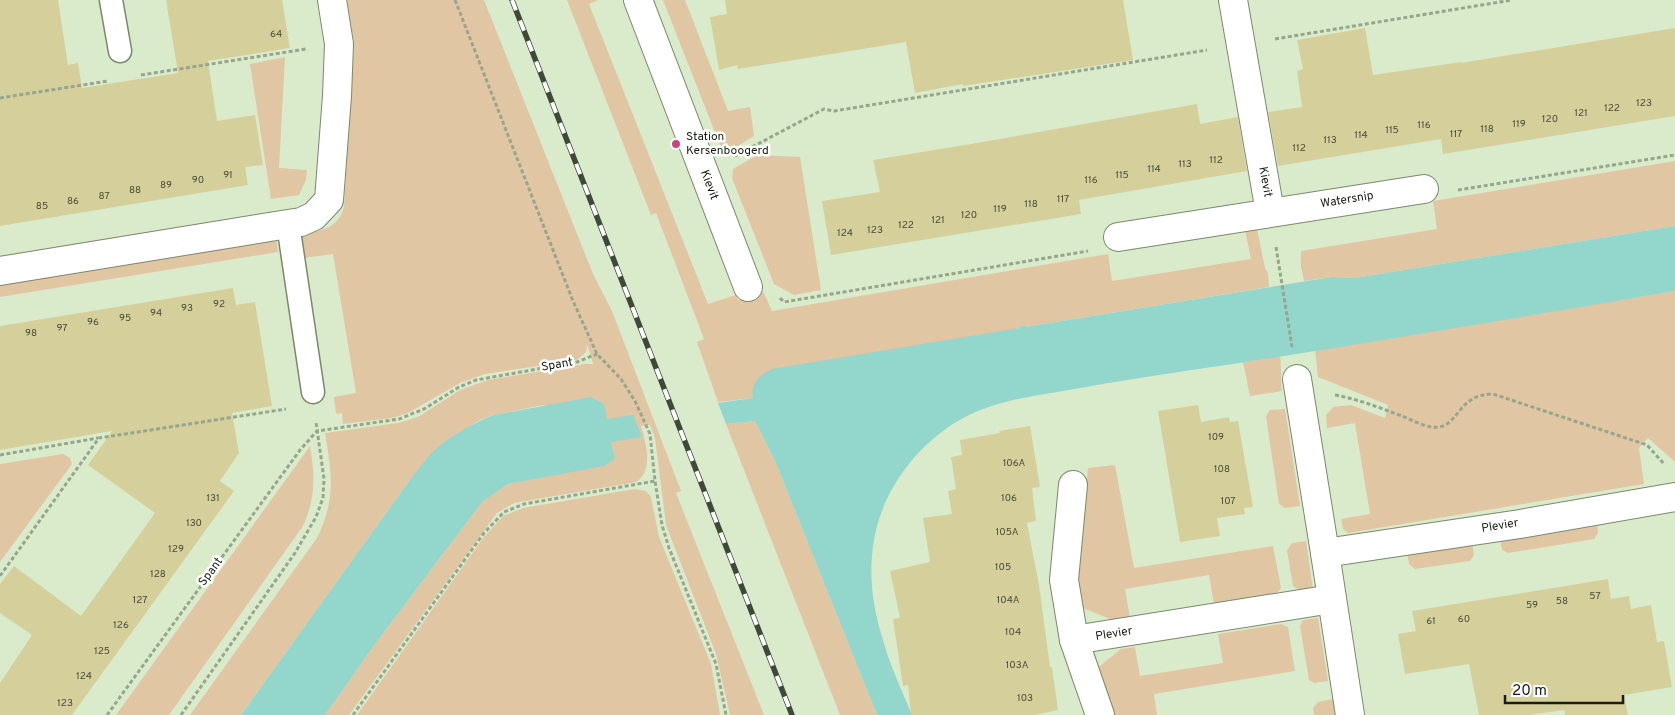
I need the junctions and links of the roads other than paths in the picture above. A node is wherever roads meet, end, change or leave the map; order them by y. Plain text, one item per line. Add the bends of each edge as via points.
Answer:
1 (111, 0) edge
2 (332, 0) edge
3 (638, 0) edge
4 (1233, 0) edge
5 (120, 51) dead end
6 (1424, 189) road end
7 (1270, 212) junction
8 (288, 224) junction
9 (1118, 237) road end
10 (0, 271) edge
11 (748, 287) road end
12 (1298, 387) road end
13 (314, 398) road end
14 (1672, 484) edge
15 (1073, 485) dead end
16 (1325, 553) junction
17 (1332, 599) junction
18 (1074, 640) junction
19 (1100, 715) edge
20 (1350, 715) edge

1 - 5 lane
2 - 8 street via 339,44 330,200 314,216
3 - 11 street, Kievit
4 - 7 street, Kievit
6 - 7 street, Watersnip
7 - 9 street, Kievit
8 - 10 street
8 - 13 lane
12 - 16 street
14 - 16 street, Plevier via 1520,524
15 - 18 street via 1064,580
16 - 17 street
17 - 18 street, Plevier
17 - 20 street
18 - 19 street

